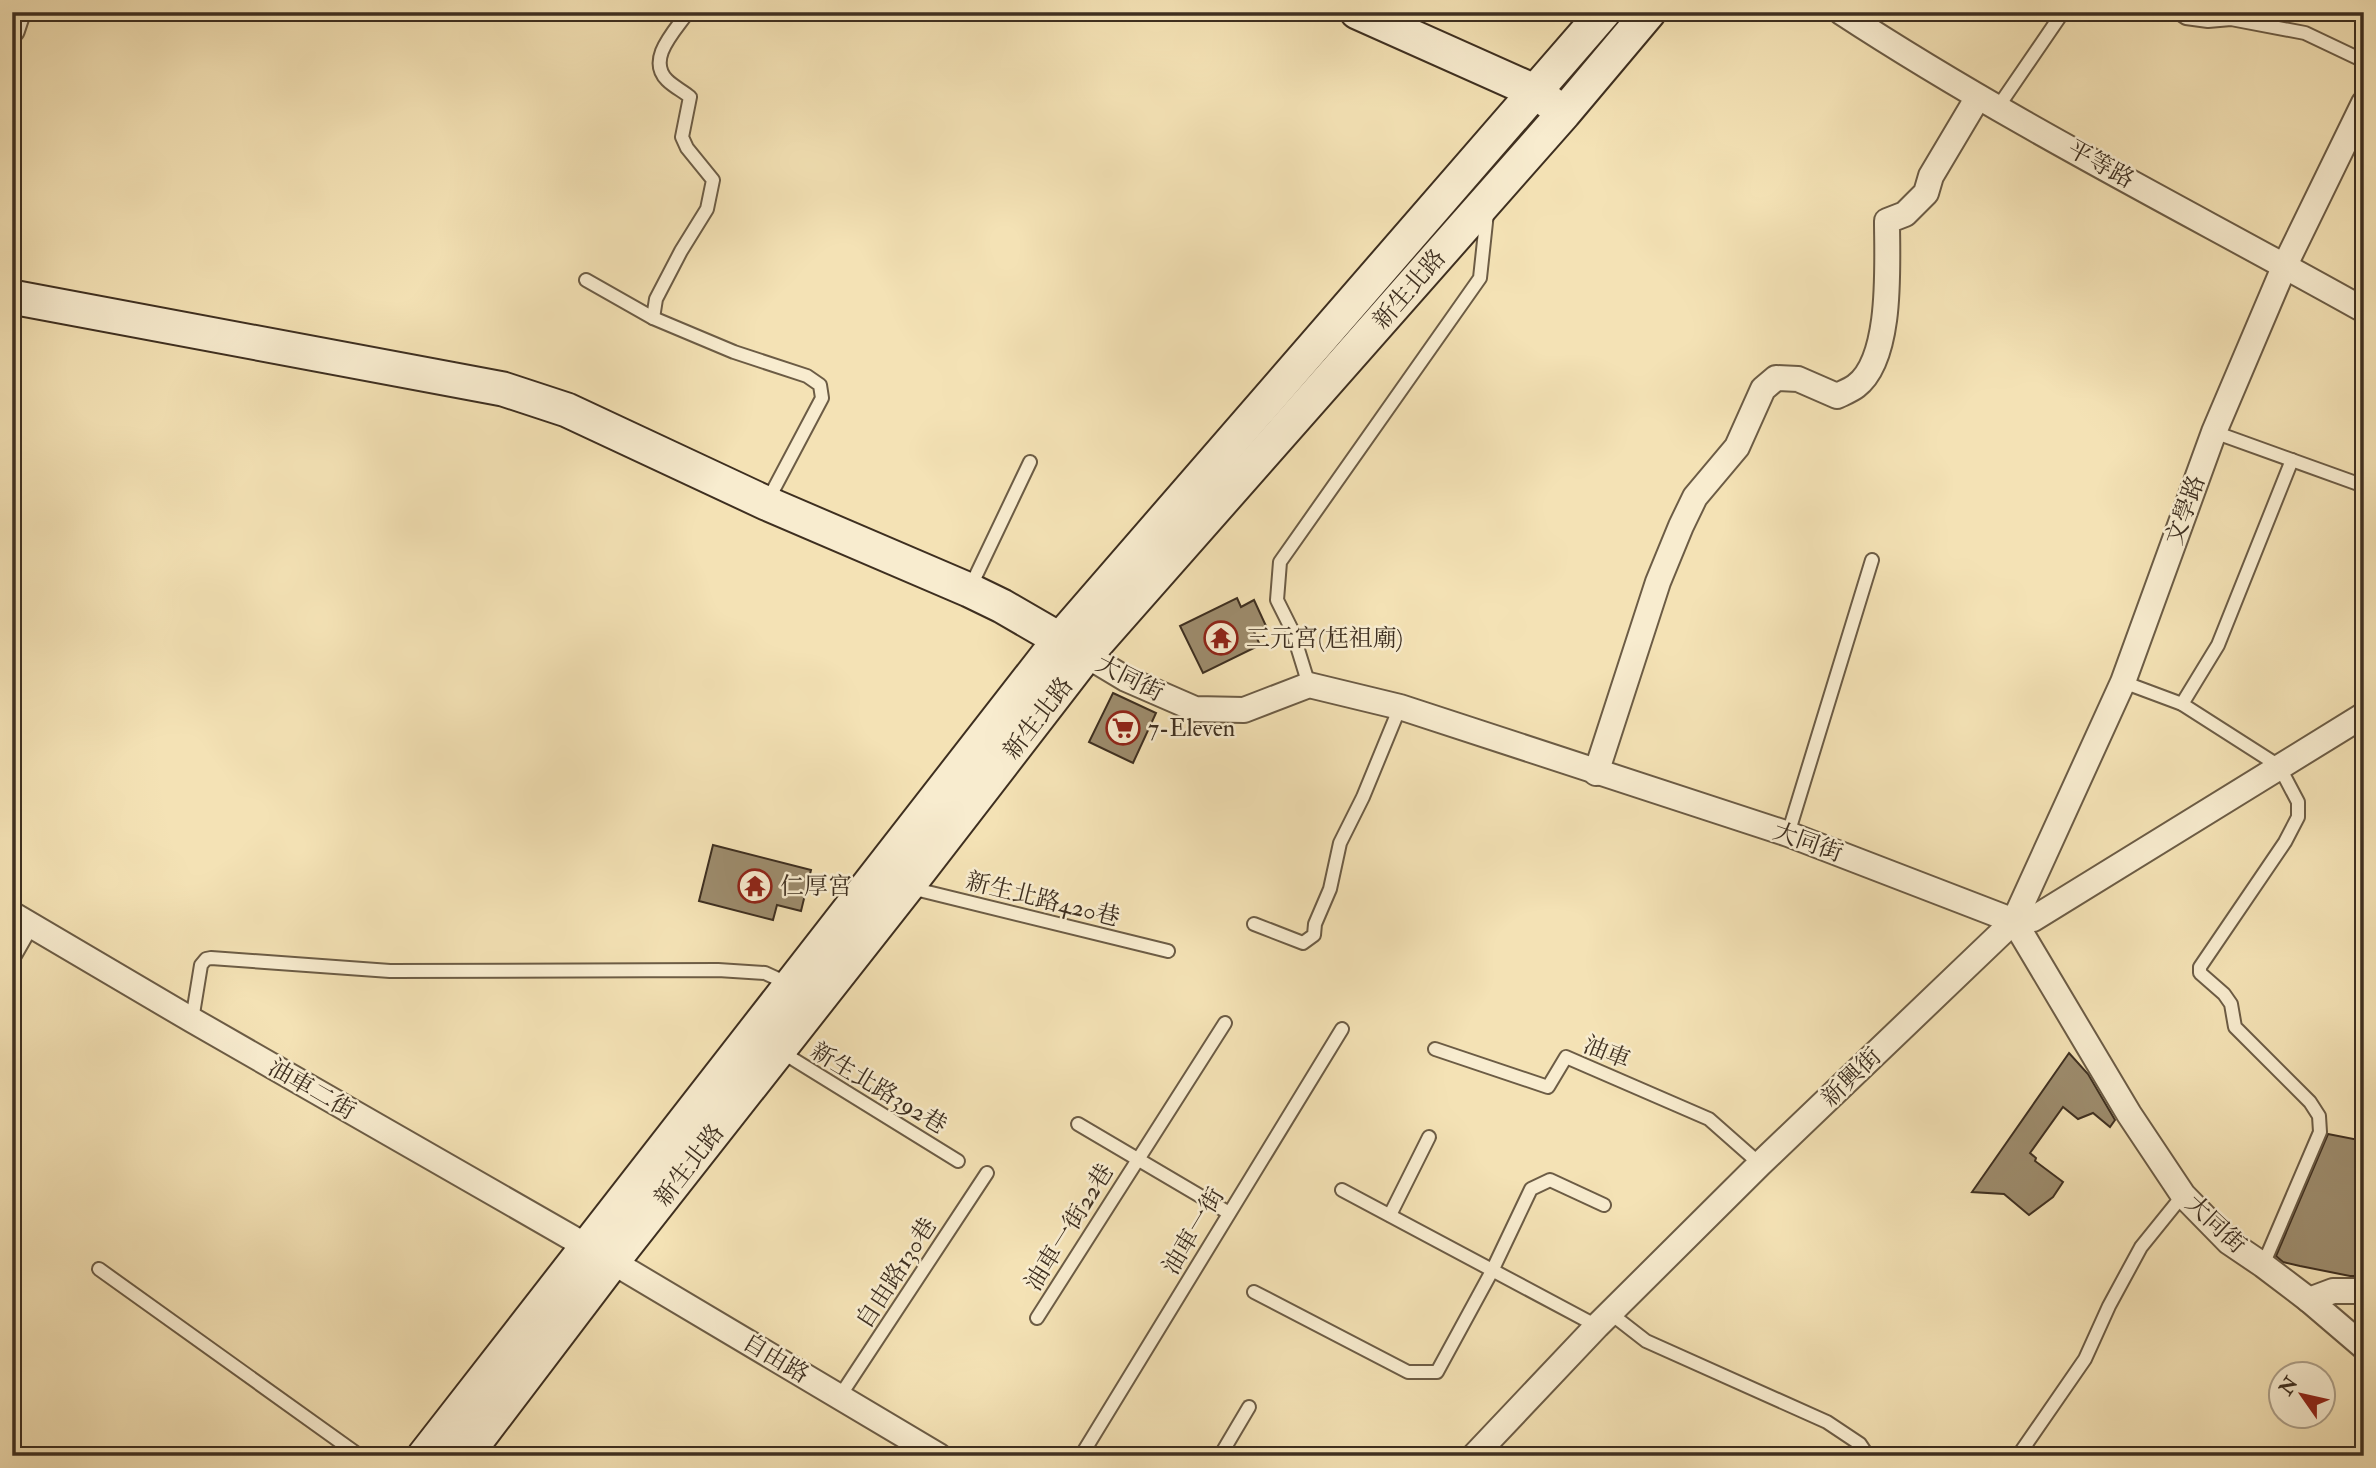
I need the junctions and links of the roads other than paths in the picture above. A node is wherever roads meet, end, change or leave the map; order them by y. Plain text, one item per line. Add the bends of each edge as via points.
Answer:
1 (18, 12) edge
2 (688, 12) edge
3 (1357, 12) edge
4 (1604, 12) edge
5 (1649, 12) edge
6 (1841, 12) edge
7 (2063, 12) edge
8 (2176, 12) edge
9 (12, 30) edge
10 (2364, 61) edge
11 (1536, 92) junction
12 (1988, 102) junction
13 (2364, 103) edge
14 (1564, 113) junction
15 (1488, 200) junction
16 (2284, 265) junction
17 (586, 280) dead end
18 (12, 296) edge
19 (2364, 310) edge
20 (653, 318) junction
21 (2214, 432) junction
22 (2292, 460) junction
23 (1030, 462) dead end
24 (2364, 486) edge
25 (766, 503) junction
26 (1872, 560) dead end
27 (969, 590) junction
28 (1073, 647) junction
29 (2123, 682) junction
30 (1309, 685) junction
31 (2182, 704) junction
32 (1400, 707) junction
33 (2364, 715) edge
34 (2278, 766) junction
35 (1596, 773) junction
36 (1788, 834) junction
37 (907, 887) junction
38 (22, 920) edge
39 (2014, 921) junction
40 (1254, 924) dead end
41 (1168, 951) dead end
42 (12, 961) edge
43 (803, 994) junction
44 (192, 1020) junction
45 (1225, 1023) dead end
46 (1342, 1029) dead end
47 (1435, 1049) dead end
48 (778, 1051) junction
49 (1078, 1125) dead end
50 (1429, 1138) dead end
51 (1137, 1159) junction
52 (958, 1161) dead end
53 (1760, 1164) junction
54 (987, 1174) dead end
55 (1342, 1189) dead end
56 (2183, 1195) junction
57 (1604, 1205) dead end
58 (1229, 1213) junction
59 (1390, 1215) junction
60 (600, 1254) junction
61 (2263, 1265) junction
62 (99, 1269) dead end
63 (1492, 1271) junction
64 (2364, 1291) edge
65 (1254, 1292) dead end
66 (2309, 1300) junction
67 (1037, 1318) dead end
68 (1604, 1320) junction
69 (2364, 1347) edge
70 (840, 1396) junction
71 (1249, 1407) dead end
72 (1480, 1455) edge
73 (360, 1456) edge
74 (424, 1456) edge
75 (465, 1456) edge
76 (939, 1456) edge
77 (1081, 1456) edge
78 (1220, 1456) edge
79 (1868, 1456) edge
80 (2018, 1456) edge

1 - 9 street
2 - 20 lane via 659,55 659,68 690,97 682,137 713,180 707,209 656,299
3 - 11 main road
4 - 11 main road, 新生北路
5 - 14 main road, 新生北路
6 - 12 street, 平等路
7 - 12 lane
8 - 10 lane via 2186,18 2231,19 2305,33
11 - 14 main road
11 - 28 main road, 新生北路
12 - 16 street, 平等路
12 - 35 street via 1931,176 1926,193 1905,214 1887,221 1888,295 1870,369 1857,386 1837,396 1798,379 1776,378 1763,389 1737,447 1695,497 1658,582
13 - 16 street, 文學路
14 - 15 main road, 新生北路
15 - 28 main road, 新生北路
15 - 30 lane via 1480,278 1280,562 1277,600
16 - 19 street, 平等路
16 - 21 street, 文學路
17 - 20 lane
18 - 25 main road via 503,389 567,410
20 - 25 lane via 807,376 820,385 822,398
21 - 22 lane
21 - 29 street, 文學路
22 - 24 lane
22 - 31 lane via 2218,645
23 - 27 lane
25 - 27 main road
26 - 36 lane
27 - 28 main road
28 - 30 street, 大同街 via 1126,679 1195,709 1244,710
28 - 37 main road, 新生北路
28 - 43 main road, 新生北路
29 - 31 lane
29 - 39 street, 文學路
30 - 32 street, 大同街
31 - 34 lane
32 - 35 street, 大同街
32 - 40 lane via 1340,844 1314,934 1303,943
33 - 34 street, 新興街
34 - 39 street, 新興街 via 2033,919
34 - 61 lane via 2298,802 2298,817 2200,967 2200,974 2231,1004 2235,1027 2319,1115 2320,1132
35 - 36 street, 大同街
36 - 39 street, 大同街
37 - 41 lane, 新生北路420巷
37 - 43 main road, 新生北路
38 - 42 lane
38 - 44 street, 油車二街
39 - 53 street, 新興街
39 - 56 street, 大同街
43 - 44 lane via 765,973 718,970 390,971 211,958 201,965
43 - 48 main road, 新生北路
43 - 60 main road, 新生北路
44 - 60 street, 油車二街
45 - 51 lane, 油車一街22巷
46 - 58 lane, 油車一街
47 - 53 lane, 油車 via 1548,1087 1566,1057 1709,1119
48 - 52 lane, 新生北路392巷
48 - 60 main road, 新生北路
49 - 51 lane, 油車一街22巷
50 - 59 lane
51 - 58 lane, 油車一街22巷
51 - 67 lane, 油車一街22巷
53 - 68 street, 新興街
54 - 70 lane, 自由路130巷
55 - 59 lane
56 - 61 street, 大同街 via 2229,1242
56 - 80 lane via 2141,1247 2085,1359
57 - 63 lane via 1550,1180 1531,1189
58 - 77 lane, 油車一街
59 - 63 lane
60 - 70 street, 自由路
60 - 74 main road, 新生北路
60 - 75 main road, 新生北路
61 - 66 street, 大同街
62 - 73 lane
63 - 65 lane via 1437,1372 1408,1372
63 - 68 lane
64 - 66 street via 2333,1291
66 - 69 street, 大同街
68 - 72 street, 新興街
68 - 79 lane via 1827,1422 1860,1444
70 - 76 street, 自由路
71 - 78 lane

